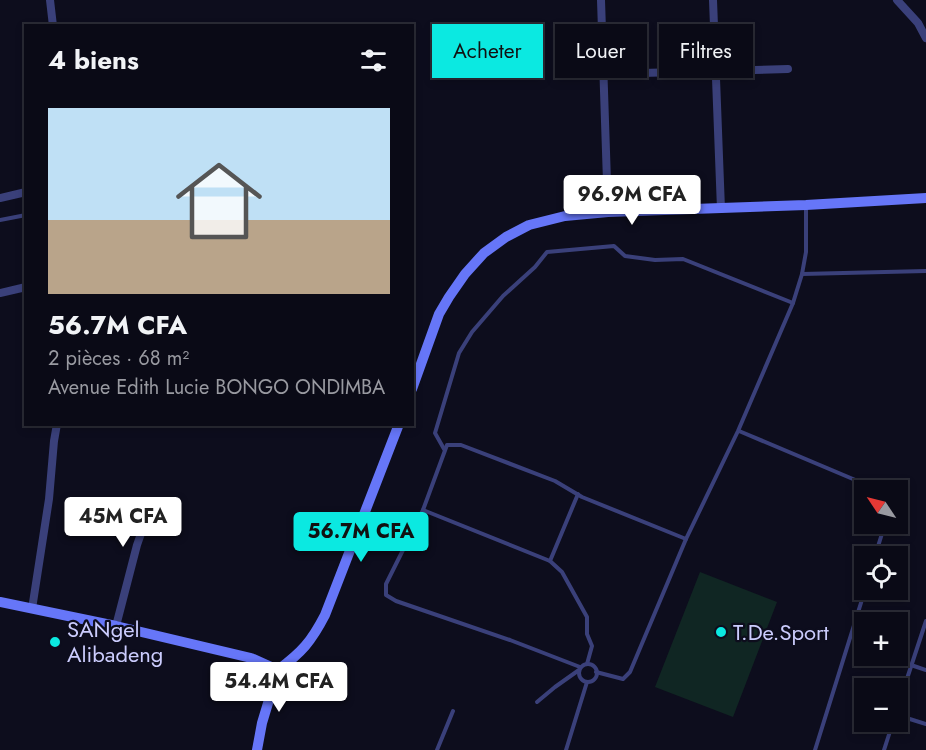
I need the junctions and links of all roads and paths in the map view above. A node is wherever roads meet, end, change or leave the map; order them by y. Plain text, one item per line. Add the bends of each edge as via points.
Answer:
1 (50, 0) edge
2 (602, 0) edge
3 (713, 0) edge
4 (897, 0) edge
5 (53, 24) edge
6 (603, 24) edge
7 (714, 24) edge
8 (926, 38) edge
9 (788, 69) dead end
10 (753, 70) edge
11 (604, 78) edge
12 (716, 78) edge
13 (24, 192) edge
14 (0, 198) edge
15 (926, 198) edge
16 (806, 205) junction
17 (721, 209) junction
18 (608, 212) junction
19 (24, 215) edge
20 (0, 220) edge
21 (926, 271) edge
22 (802, 274) junction
23 (24, 288) edge
24 (0, 294) edge
25 (793, 303) junction
26 (414, 383) edge
27 (57, 426) edge
28 (398, 426) edge
29 (738, 431) junction
30 (444, 449) junction
31 (855, 480) edge
32 (578, 494) junction
33 (423, 510) junction
34 (176, 527) dead end
35 (686, 539) junction
36 (550, 561) junction
37 (862, 600) edge
38 (0, 602) edge
39 (32, 609) junction
40 (926, 621) edge
41 (116, 626) junction
42 (587, 664) junction
43 (911, 665) junction
44 (580, 668) junction
45 (278, 670) junction
46 (926, 670) edge
47 (596, 672) junction
48 (907, 678) edge
49 (587, 682) junction
50 (537, 702) dead end
51 (453, 711) dead end
52 (908, 718) edge
53 (926, 724) edge
54 (890, 732) edge
55 (257, 750) edge
56 (437, 750) edge
57 (566, 750) edge
58 (815, 750) edge
59 (884, 750) edge

1 - 5 street
2 - 6 street
3 - 7 street
4 - 8 street
9 - 10 street
11 - 18 street
12 - 17 street
13 - 14 street
15 - 16 main road
16 - 17 main road
16 - 22 lane
17 - 18 main road
18 - 26 main road via 565,216 529,225 484,253 439,314
19 - 20 lane
21 - 22 lane
22 - 25 lane
23 - 24 street
25 - 29 lane
25 - 30 lane via 683,259 625,256 614,246 547,252 503,296 459,353 435,433
27 - 39 street
28 - 45 main road via 325,615 306,647
29 - 31 lane
29 - 35 lane
30 - 32 lane via 447,445 461,445 555,481
30 - 33 lane
32 - 35 lane
32 - 36 lane
33 - 36 lane
33 - 44 lane via 386,584 386,595
34 - 41 street via 153,524 143,528
35 - 47 lane via 627,676 623,679
36 - 42 lane via 562,572 586,617 591,646
37 - 58 lane
38 - 39 main road
39 - 41 main road
40 - 43 lane
41 - 45 main road via 251,658
42 - 44 lane
42 - 47 lane
43 - 46 lane
43 - 48 lane
44 - 49 lane via 580,678
44 - 50 lane
45 - 55 main road
47 - 49 lane via 593,680
49 - 57 lane
51 - 56 lane
52 - 53 lane
54 - 59 lane

